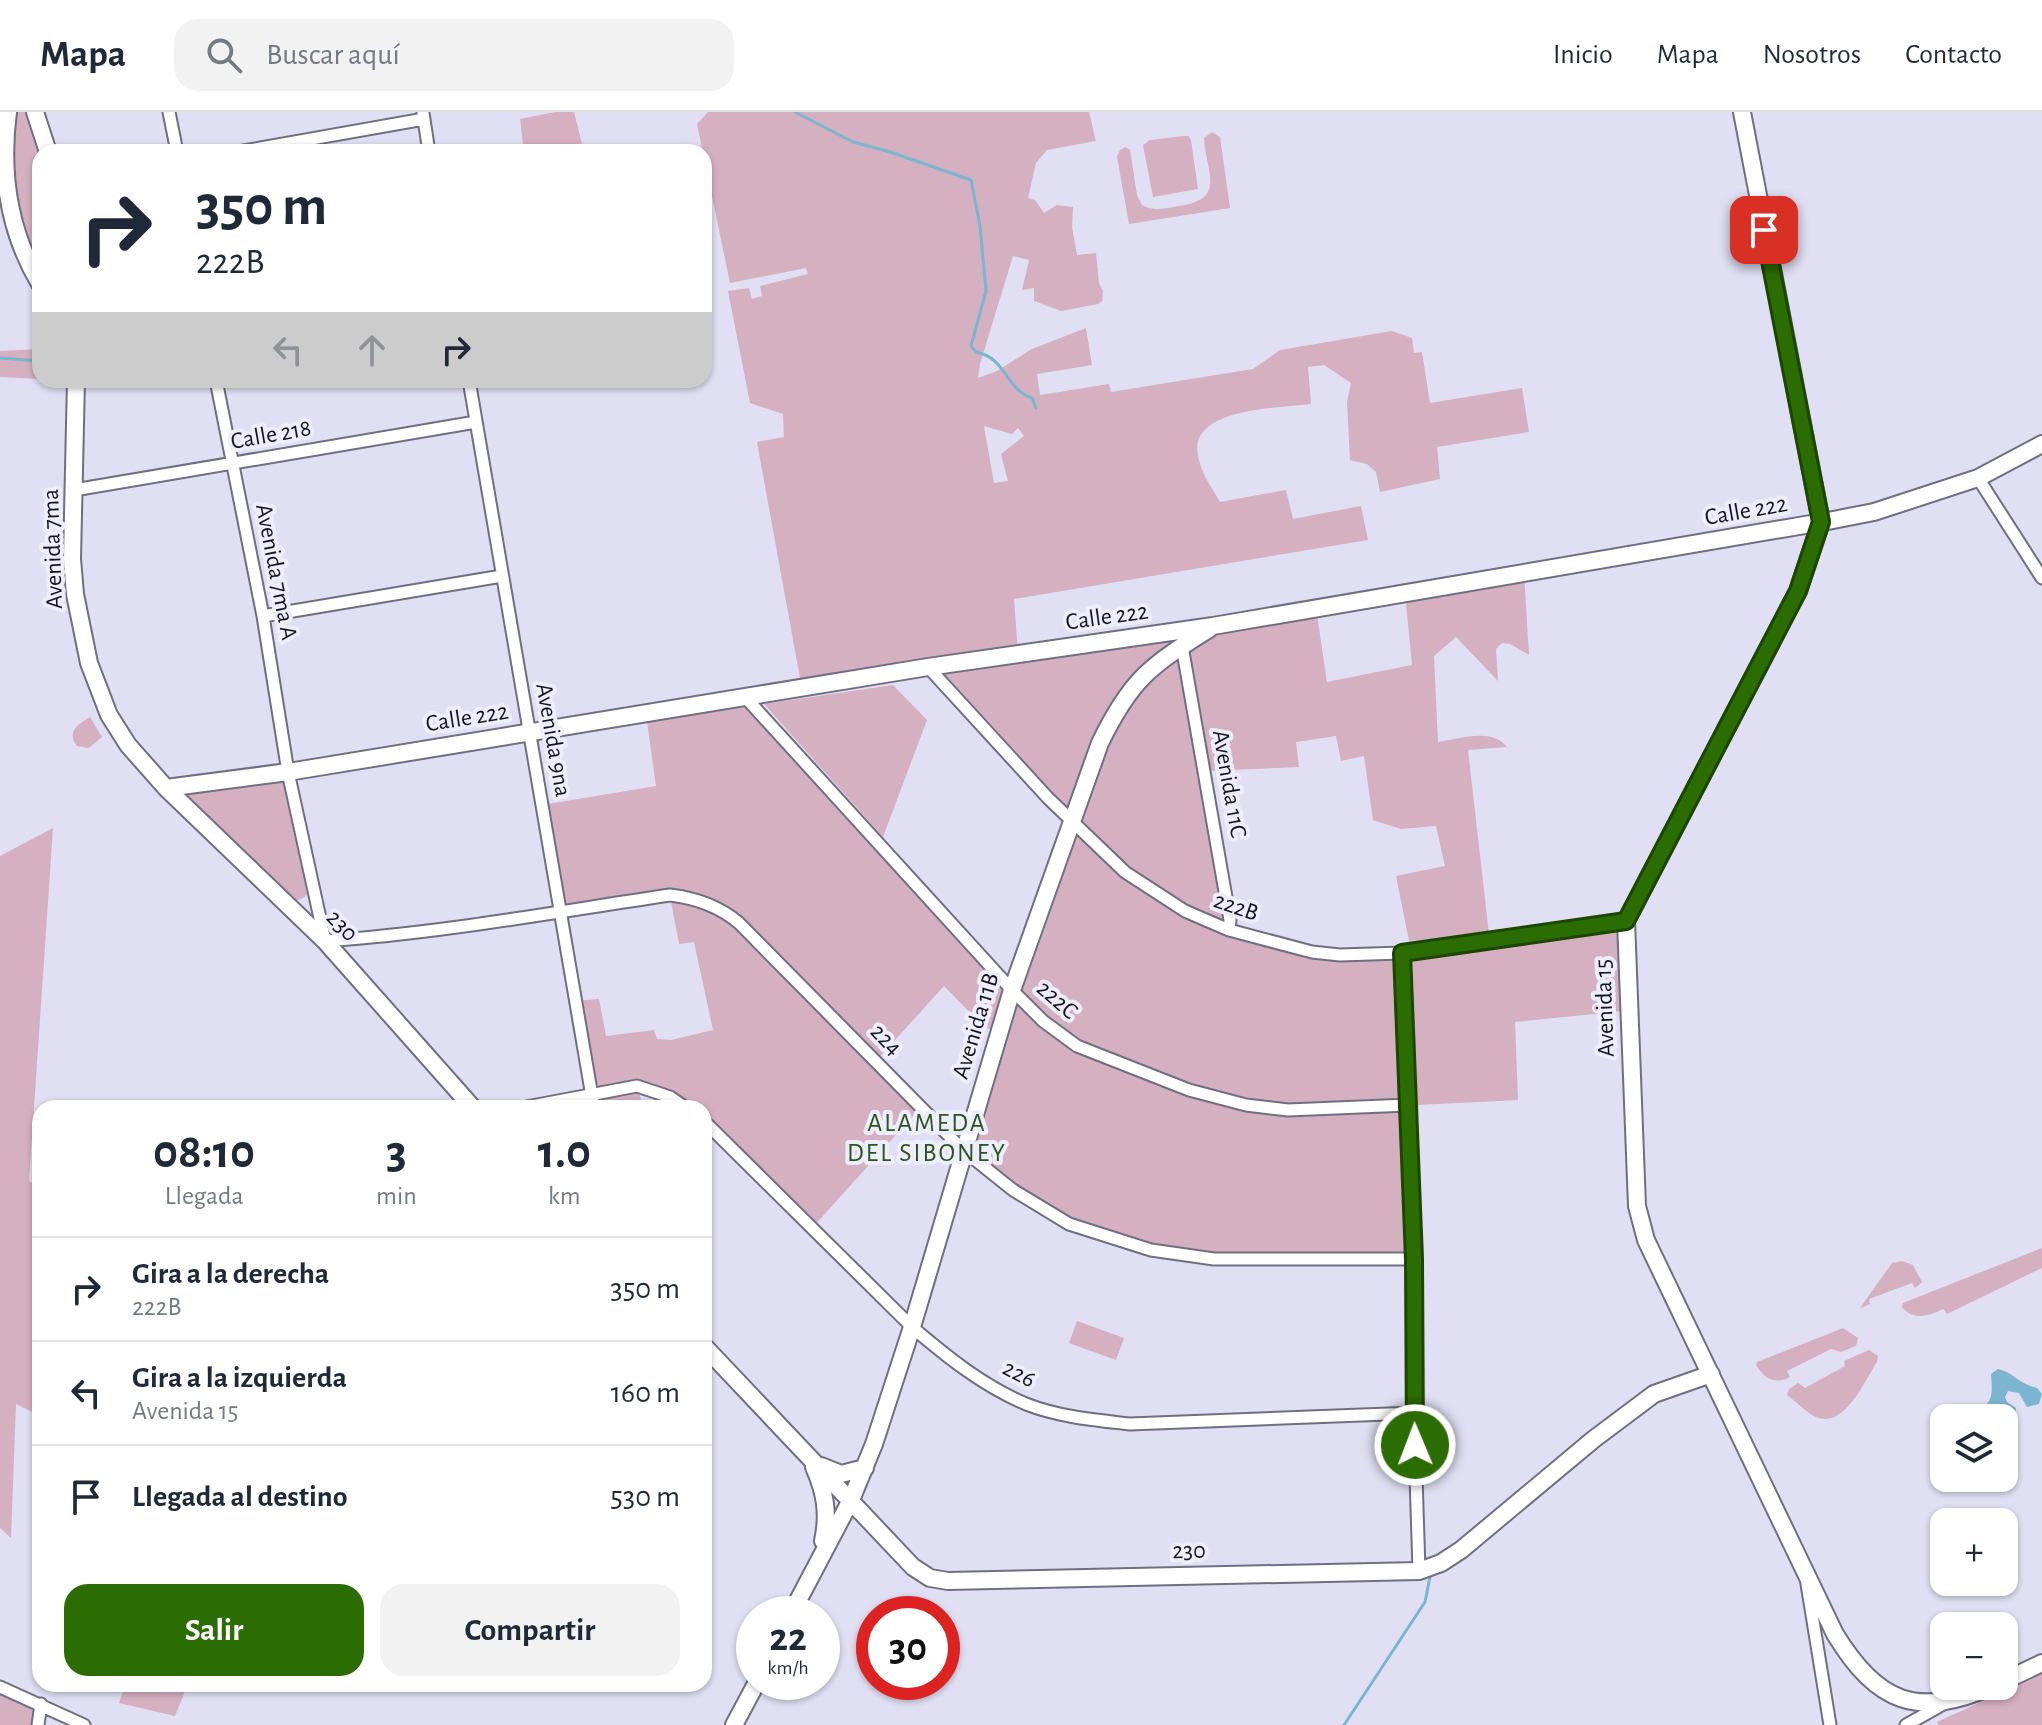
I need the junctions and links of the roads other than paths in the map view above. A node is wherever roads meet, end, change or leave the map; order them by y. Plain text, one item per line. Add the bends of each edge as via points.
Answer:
1 (8, 112) edge
2 (35, 112) edge
3 (169, 112) edge
4 (1742, 112) edge
5 (423, 115) edge
6 (45, 144) edge
7 (175, 144) edge
8 (278, 144) edge
9 (428, 144) edge
10 (32, 269) edge
11 (76, 388) edge
12 (217, 388) edge
13 (470, 388) edge
14 (476, 422) junction
15 (2042, 444) edge
16 (231, 464) junction
17 (1978, 478) junction
18 (74, 490) junction
19 (1821, 522) junction
20 (502, 576) junction
21 (2042, 578) edge
22 (263, 616) junction
23 (1213, 626) junction
24 (1182, 646) junction
25 (928, 667) junction
26 (746, 698) junction
27 (529, 732) junction
28 (288, 772) junction
29 (166, 788) junction
30 (1072, 819) junction
31 (561, 913) junction
32 (1626, 921) junction
33 (1229, 930) junction
34 (325, 941) junction
35 (1402, 953) junction
36 (1012, 990) junction
37 (592, 1093) junction
38 (466, 1100) edge
39 (559, 1100) edge
40 (593, 1100) edge
41 (672, 1100) edge
42 (1408, 1105) junction
43 (712, 1129) edge
44 (963, 1150) junction
45 (1414, 1259) junction
46 (912, 1327) junction
47 (712, 1354) edge
48 (1711, 1374) junction
49 (1414, 1413) junction
50 (796, 1443) junction
51 (813, 1461) junction
52 (865, 1468) junction
53 (851, 1500) junction
54 (817, 1564) junction
55 (1419, 1571) junction
56 (1805, 1572) junction
57 (800, 1596) edge
58 (2042, 1663) edge
59 (2018, 1674) edge
60 (0, 1687) edge
61 (747, 1700) edge
62 (1953, 1700) edge
63 (1947, 1702) junction
64 (41, 1704) junction
65 (38, 1725) edge
66 (84, 1725) edge
67 (734, 1725) edge
68 (1830, 1725) edge
69 (1906, 1725) edge

1 - 10 street via 3,187
2 - 6 street
3 - 7 street
4 - 19 street, Avenida 15
5 - 8 street
5 - 9 street
11 - 18 street, Avenida 7ma
12 - 16 street, Avenida 7ma A
13 - 14 street, Avenida 9na
14 - 16 street, Calle 218
14 - 20 street, Avenida 9na
15 - 17 street, Calle 222
16 - 18 street, Calle 218
16 - 22 street, Avenida 7ma A
17 - 19 street, Calle 222 via 1874,512
17 - 21 street
18 - 29 street, Avenida 7ma via 75,594 89,663 119,732
19 - 23 street, Calle 222
19 - 32 street, Avenida 15 via 1798,591
20 - 22 street
20 - 27 street, Avenida 9na
22 - 28 street, Avenida 7ma A
23 - 24 street, Avenida 11B
23 - 25 street, Calle 222
24 - 30 street, Avenida 11B via 1137,680 1116,710
24 - 33 street, Avenida 11C
25 - 26 street, Calle 222
25 - 30 street, 222B
26 - 27 street, Calle 222
26 - 36 street, 222C
27 - 28 street, Calle 222
27 - 31 street, Avenida 9na
28 - 29 street, Calle 222
28 - 34 street, Avenida 7ma A
29 - 34 street, 230
30 - 33 street, 222B via 1148,889
30 - 36 street, Avenida 11B
31 - 34 street, 224
31 - 37 street, Avenida 9na
31 - 44 street, 224 via 670,895 725,911
32 - 35 street, 222B
32 - 48 street, Avenida 15 via 1637,1206 1646,1240
33 - 35 street, 222B via 1312,952
34 - 38 street, 230
35 - 42 street
36 - 42 street, 222C via 1077,1046 1189,1090 1288,1110
36 - 44 street, Avenida 11B
37 - 39 street
37 - 40 street, Avenida 9na
37 - 41 street via 637,1086
42 - 45 street
43 - 46 street, 226
44 - 45 street, 224 via 1013,1190 1069,1224 1151,1250 1214,1259
44 - 46 street, Avenida 11B
45 - 49 street
46 - 49 street, 226 via 998,1390 1086,1420 1130,1424
46 - 52 street, Avenida 11B
47 - 50 street, 230
48 - 55 street, 230 via 1654,1394 1461,1550
48 - 56 street, Avenida 15
49 - 55 street
50 - 51 street, 230
50 - 54 street via 814,1467 825,1495 827,1522
51 - 52 street via 841,1474
51 - 53 street, 230
52 - 53 street, Avenida 11B
53 - 54 street, Avenida 11B
53 - 55 street, 230 via 921,1574 938,1580
54 - 57 street, Avenida 11B
56 - 63 street, Avenida 15 via 1862,1674 1910,1701
56 - 68 street
58 - 59 street
60 - 64 street
61 - 67 street
62 - 63 street
63 - 69 street
64 - 65 street
64 - 66 street

